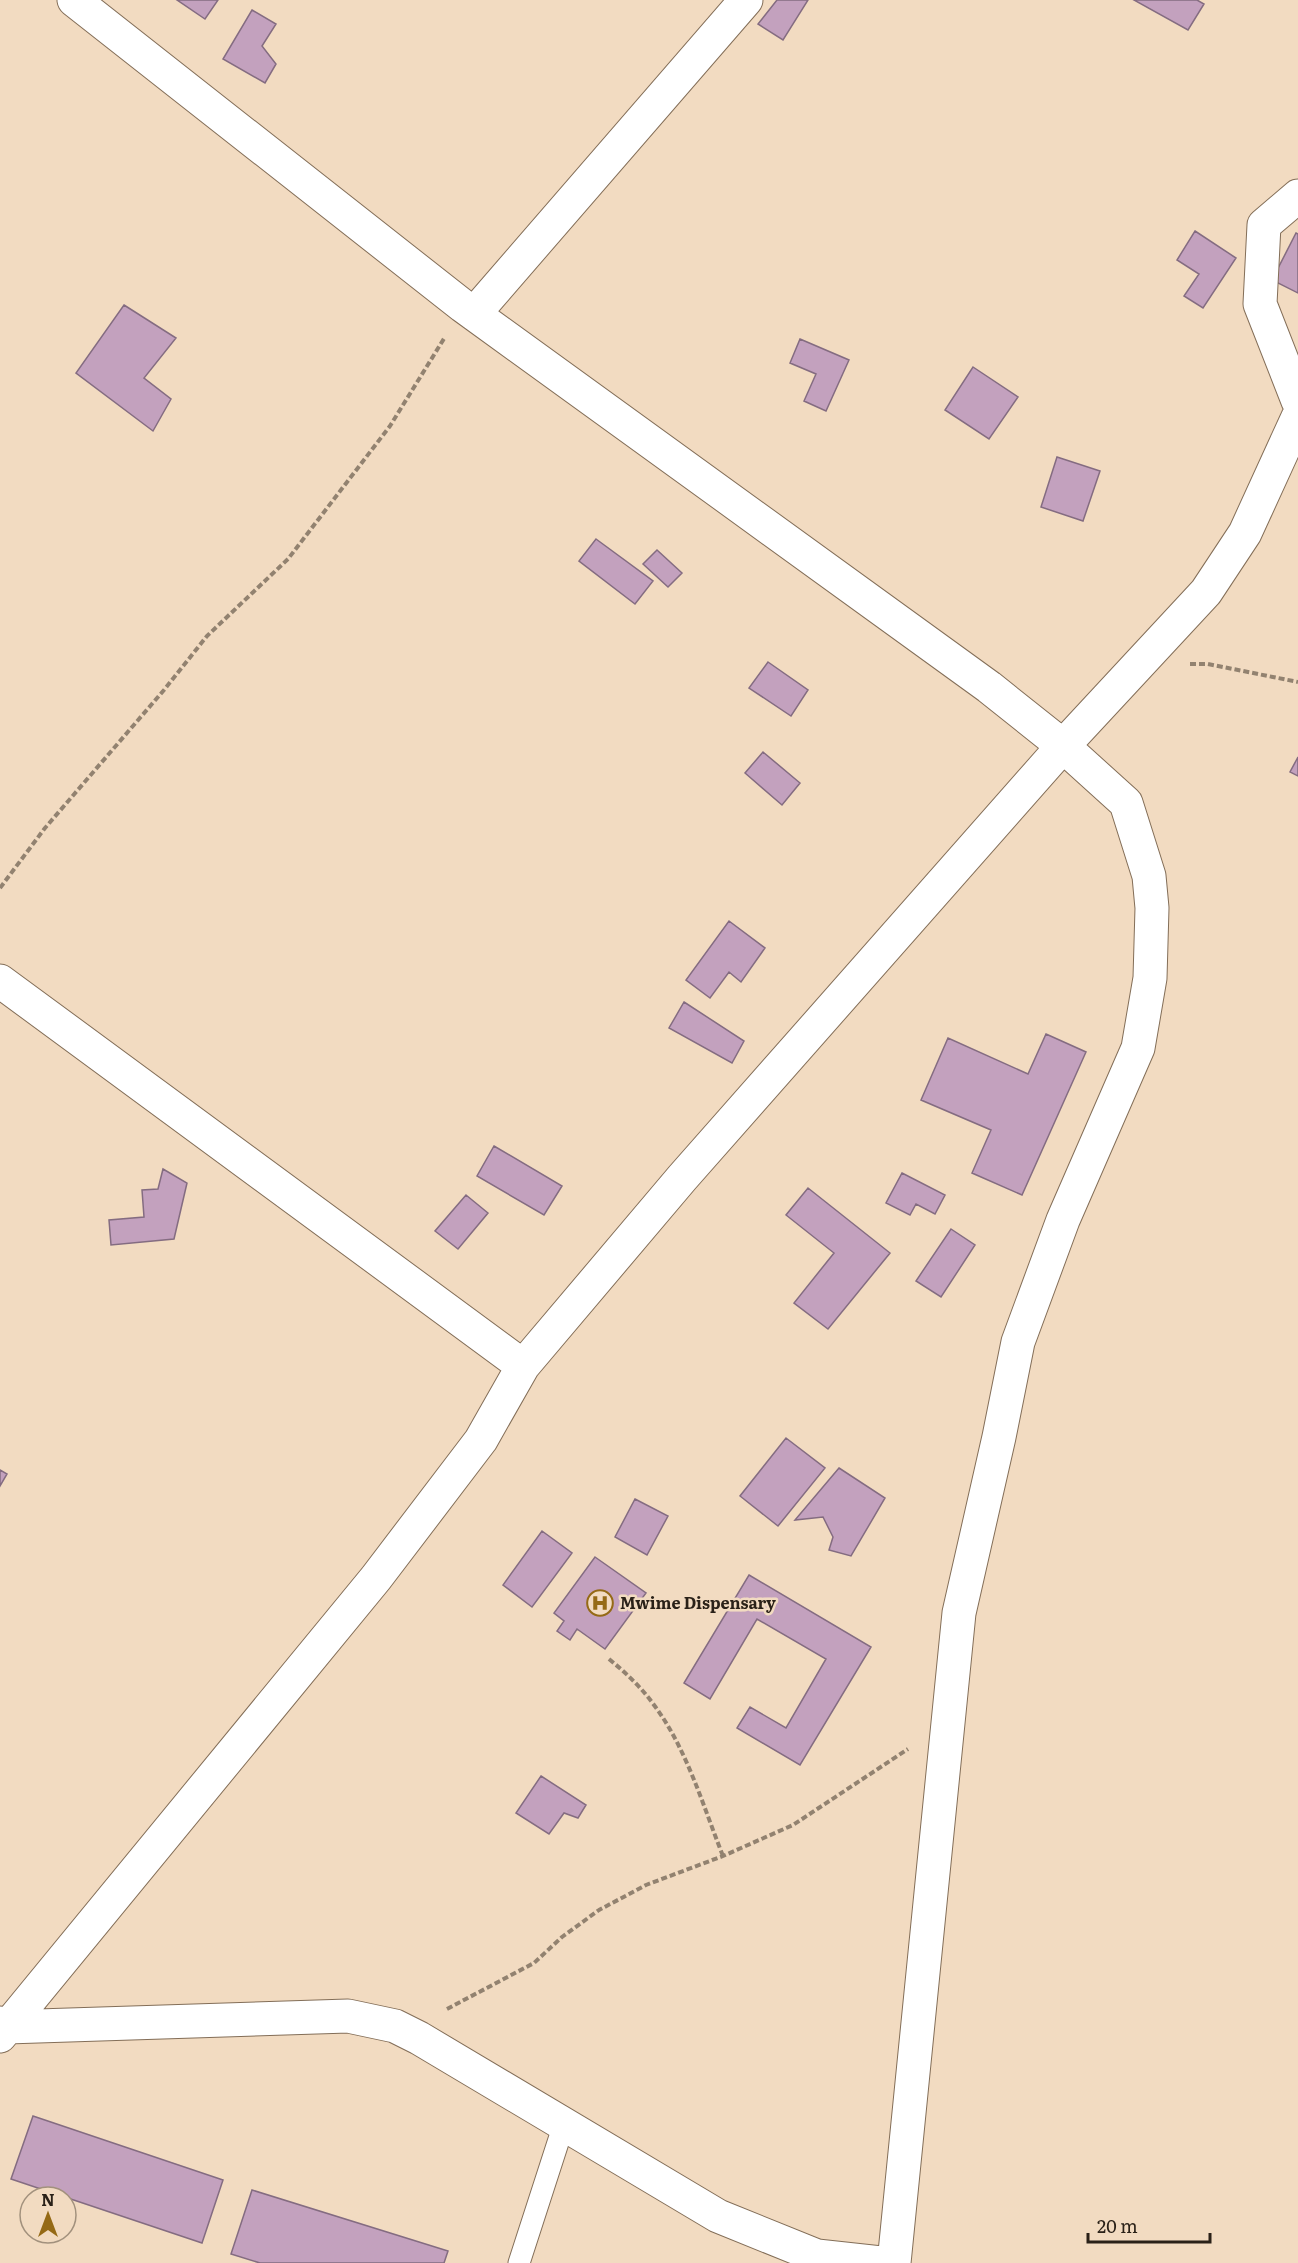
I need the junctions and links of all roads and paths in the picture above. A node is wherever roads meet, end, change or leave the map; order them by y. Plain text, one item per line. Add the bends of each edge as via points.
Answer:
1 (74, 0) edge
2 (746, 0) edge
3 (1298, 196) edge
4 (469, 310) junction
5 (1298, 401) edge
6 (1298, 417) edge
7 (1138, 666) junction
8 (1298, 682) edge
9 (1063, 746) junction
10 (0, 888) edge
11 (0, 981) edge
12 (523, 1366) junction
13 (609, 1659) dead end
14 (949, 1722) junction
15 (723, 1856) junction
16 (394, 2026) junction
17 (2, 2029) edge
18 (564, 2124) junction
19 (519, 2263) edge
20 (881, 2263) edge
21 (894, 2263) edge

1 - 4 street
2 - 4 street
3 - 5 street via 1264,225 1260,304
4 - 9 street via 989,687
4 - 10 path via 390,426 288,559 207,636 45,828
6 - 7 street via 1245,533 1206,592
7 - 8 path via 1208,664
7 - 9 street
9 - 12 street via 682,1178
9 - 14 street via 1126,802 1149,876 1150,978 1138,1048 1063,1220 1018,1341 959,1613
11 - 12 street
12 - 17 street via 481,1440 376,1578
13 - 15 path via 633,1679 661,1715 681,1751
14 - 15 path via 793,1825
14 - 21 street
15 - 16 path via 646,1885 599,1910 534,1963 446,2010
16 - 17 street via 348,2016
16 - 18 street
18 - 19 lane
18 - 20 street via 718,2216 817,2256

